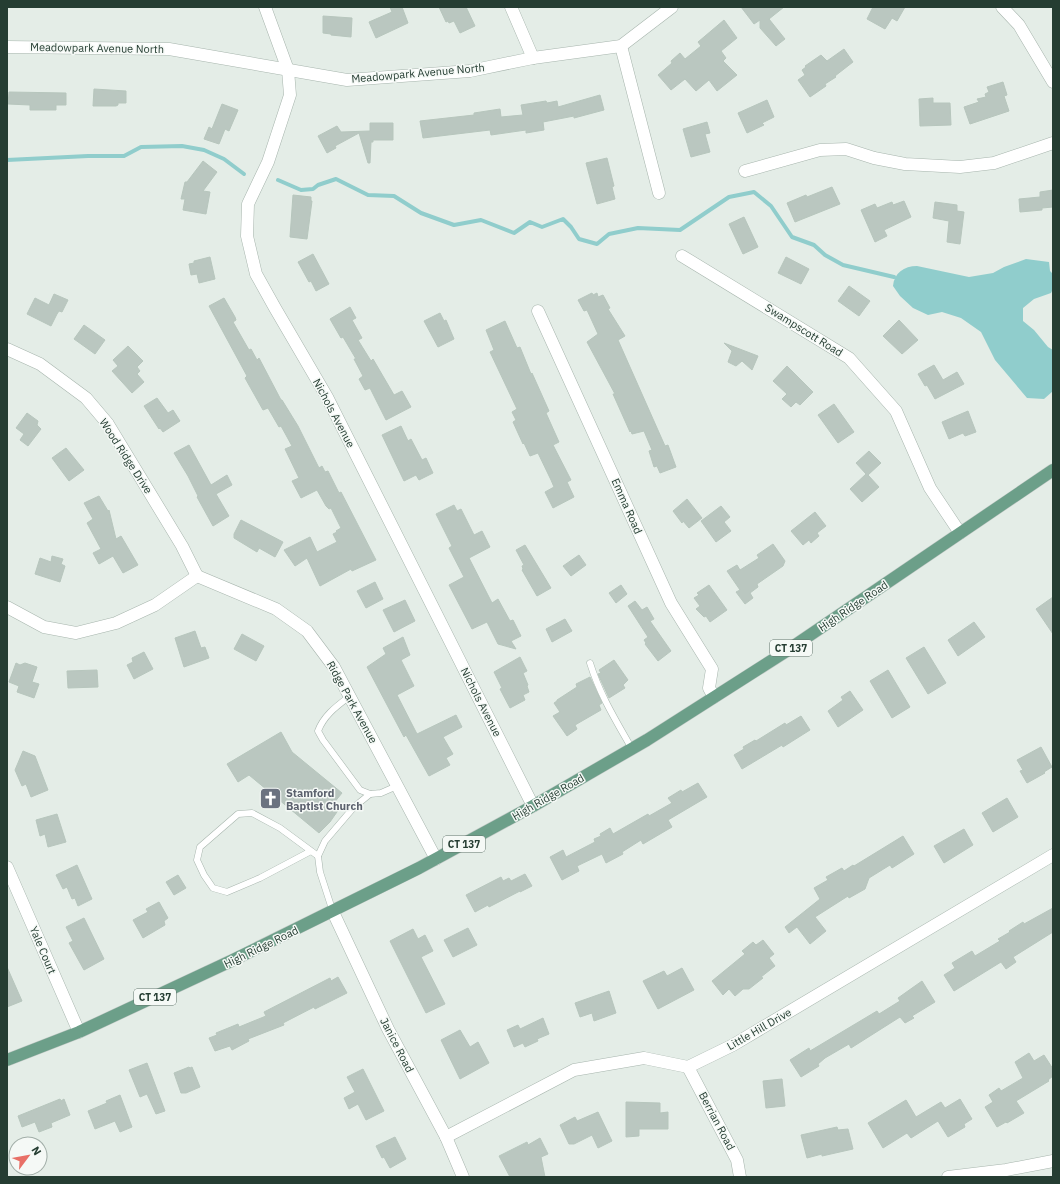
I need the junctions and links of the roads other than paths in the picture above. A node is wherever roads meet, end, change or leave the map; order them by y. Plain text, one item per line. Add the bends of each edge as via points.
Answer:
1 (265, 7) edge
2 (511, 7) edge
3 (672, 7) edge
4 (1002, 7) edge
5 (621, 46) junction
6 (7, 47) edge
7 (533, 58) junction
8 (288, 70) junction
9 (1053, 82) edge
10 (1053, 144) edge
11 (745, 171) dead end
12 (659, 193) dead end
13 (682, 256) dead end
14 (538, 312) dead end
15 (7, 349) edge
16 (1053, 470) edge
17 (960, 533) junction
18 (197, 576) junction
19 (7, 607) edge
20 (590, 663) dead end
21 (350, 696) junction
22 (714, 697) junction
23 (632, 749) junction
24 (397, 786) junction
25 (370, 794) junction
26 (533, 806) junction
27 (311, 851) junction
28 (1053, 855) edge
29 (318, 856) junction
30 (436, 859) junction
31 (7, 867) edge
32 (333, 912) junction
33 (79, 1032) junction
34 (7, 1060) edge
35 (688, 1067) junction
36 (446, 1137) junction
37 (1053, 1161) edge
38 (463, 1177) edge
39 (740, 1177) edge
40 (948, 1177) edge

1 - 8 street, Nichols Avenue
2 - 7 street
3 - 5 street, Meadowpark Avenue North
4 - 9 street via 1020,25
5 - 7 street, Meadowpark Avenue North
5 - 12 street
6 - 8 street, Meadowpark Avenue North via 169,49
7 - 8 street, Meadowpark Avenue North via 470,71 347,80
8 - 26 street, Nichols Avenue via 290,95 268,162 248,204 248,236 256,274 327,397
10 - 11 street via 994,163 960,167 905,164 846,149 820,150
13 - 17 street, Swampscott Road via 848,358 896,411 930,488
14 - 22 street, Emma Road via 671,603 712,669 709,688
15 - 18 street, Wood Ridge Drive via 40,364 91,403 112,431 182,546
16 - 17 main road, High Ridge Road / CT 137
17 - 22 main road, High Ridge Road / CT 137
18 - 19 street via 154,605 129,617 116,623 76,632 44,627
18 - 21 street, Ridge Park Avenue via 276,609 307,631 334,666
20 - 23 lane via 597,684
21 - 24 street, Ridge Park Avenue
21 - 25 lane via 330,712 321,722 318,731 360,790
22 - 23 main road, High Ridge Road / CT 137
23 - 26 main road, High Ridge Road / CT 137
24 - 25 lane via 381,793
24 - 30 street, Ridge Park Avenue
25 - 29 lane via 354,807 330,835
26 - 30 main road, High Ridge Road / CT 137
27 - 27 lane via 280,828 252,812 238,814 200,847 197,860 213,888 227,892
27 - 29 lane
28 - 35 street, Little Hill Drive via 733,1045
29 - 32 lane via 320,872
30 - 32 main road, High Ridge Road / CT 137
31 - 33 street, Yale Court
32 - 33 main road, High Ridge Road / CT 137
32 - 36 street, Janice Road via 388,1029
33 - 34 main road, High Ridge Road / CT 137
35 - 36 street via 644,1058 574,1070
35 - 39 street, Berrian Road via 737,1160
36 - 38 street, Janice Road
37 - 40 street

